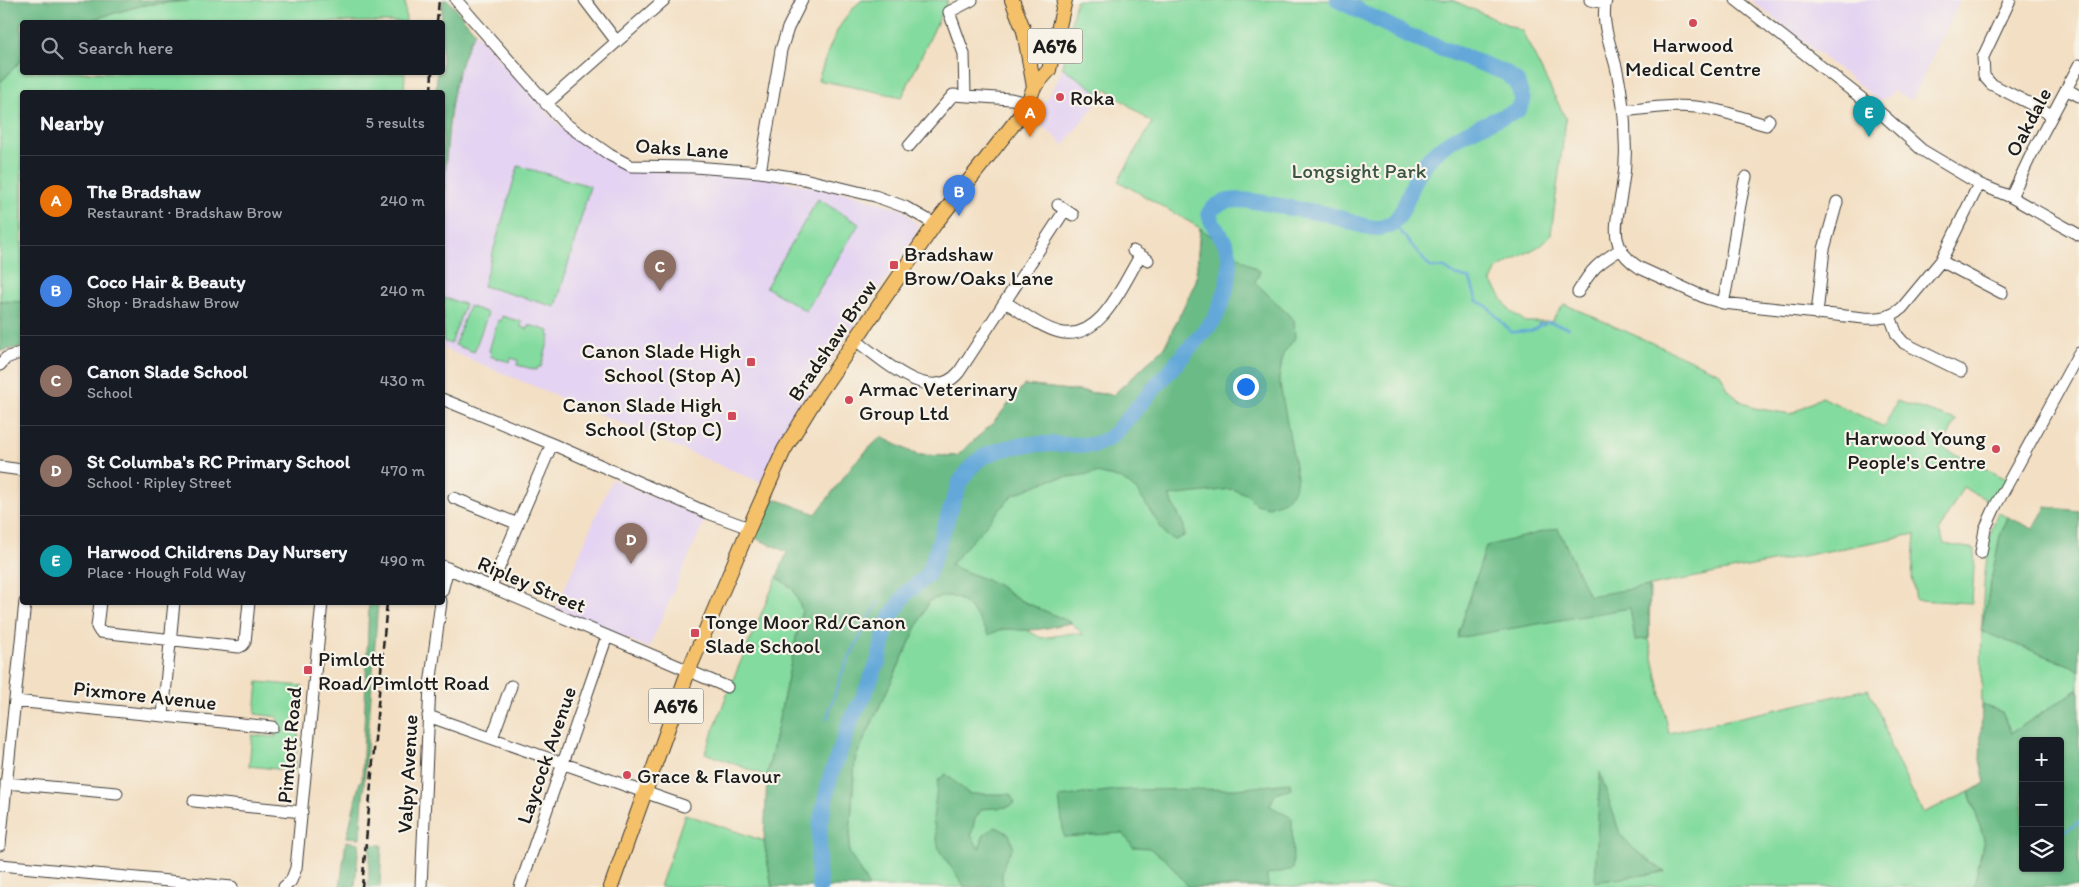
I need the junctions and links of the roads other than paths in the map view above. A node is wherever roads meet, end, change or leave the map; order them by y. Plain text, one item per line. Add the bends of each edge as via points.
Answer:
1 (456, 0) edge
2 (585, 0) edge
3 (664, 0) edge
4 (802, 0) edge
5 (972, 0) edge
6 (1012, 0) edge
7 (1064, 0) edge
8 (1590, 0) edge
9 (1736, 0) edge
10 (2010, 0) edge
11 (1606, 2) edge
12 (617, 42) junction
13 (2079, 65) edge
14 (1034, 87) junction
15 (2066, 89) junction
16 (965, 94) junction
17 (2079, 96) edge
18 (1028, 103) junction
19 (546, 104) junction
20 (1624, 111) junction
21 (2052, 115) junction
22 (1769, 120) dead end
23 (909, 146) dead end
24 (760, 172) junction
25 (1746, 177) dead end
26 (1979, 184) junction
27 (2011, 197) junction
28 (1838, 202) dead end
29 (1065, 210) dead end
30 (935, 224) junction
31 (2079, 234) edge
32 (1621, 249) junction
33 (1140, 256) dead end
34 (1941, 262) junction
35 (1578, 292) dead end
36 (2003, 294) dead end
37 (1005, 302) junction
38 (1722, 303) junction
39 (1817, 314) junction
40 (1890, 316) junction
41 (855, 340) junction
42 (20, 353) edge
43 (2079, 353) edge
44 (0, 366) edge
45 (1963, 372) dead end
46 (445, 400) edge
47 (552, 444) junction
48 (0, 467) edge
49 (20, 470) edge
50 (454, 498) dead end
51 (518, 524) junction
52 (749, 528) junction
53 (1981, 553) dead end
54 (445, 567) edge
55 (491, 586) junction
56 (25, 605) edge
57 (100, 605) edge
58 (174, 605) edge
59 (249, 605) edge
60 (322, 605) edge
61 (441, 605) edge
62 (607, 636) junction
63 (170, 641) junction
64 (688, 672) junction
65 (511, 686) dead end
66 (726, 688) dead end
67 (15, 701) junction
68 (163, 715) junction
69 (428, 716) junction
70 (272, 727) dead end
71 (492, 738) junction
72 (5, 754) edge
73 (562, 763) junction
74 (6, 783) junction
75 (644, 792) junction
76 (117, 793) dead end
77 (194, 801) dead end
78 (684, 806) dead end
79 (302, 812) junction
80 (0, 845) edge
81 (0, 865) edge
82 (232, 887) edge
83 (284, 887) edge
84 (421, 887) edge
85 (520, 887) edge
86 (611, 887) edge

1 - 19 street, Oaks Lane
2 - 12 street
3 - 12 street
4 - 24 street via 781,50
5 - 16 street via 949,12 964,54
6 - 14 main road via 1024,31
7 - 14 main road, A676 via 1049,70
8 - 11 street
9 - 26 street via 1883,115 1922,150
10 - 21 street via 1983,57 1984,76 1991,84
11 - 20 street via 1606,30
12 - 19 street
13 - 15 street, Oakdale
14 - 18 main road, Bradshaw Brow / A676
15 - 17 street
15 - 21 street, Oakdale
16 - 18 street
16 - 23 street via 949,97
18 - 30 main road, Bradshaw Brow / A676
19 - 24 street, Oaks Lane via 573,130 631,166
20 - 22 street via 1691,106 1766,125
20 - 32 street via 1624,177 1616,225
21 - 27 street, Oakdale
24 - 30 street, Oaks Lane via 875,196 905,207
25 - 38 street via 1736,214
26 - 27 street
26 - 34 street
27 - 31 street
28 - 39 street via 1824,249
29 - 37 street
30 - 41 main road, Bradshaw Brow / A676
32 - 35 street via 1600,262
32 - 38 street via 1640,268
33 - 37 street via 1100,321 1086,330 1070,334 1061,332 1044,326
34 - 36 street
34 - 40 street via 1909,301
37 - 41 street via 950,381 926,385 910,379
38 - 39 street
39 - 40 street via 1872,319
40 - 45 street via 1897,335 1904,343
41 - 52 main road, Bradshaw Brow / A676 via 794,433
42 - 44 street via 6,358
43 - 53 street via 1996,505 1985,529
46 - 47 street
47 - 51 street
47 - 52 street
48 - 49 street
50 - 51 street
51 - 55 street
52 - 64 main road, A676
54 - 55 street, Ripley Street
55 - 62 street, Ripley Street
56 - 67 street
57 - 63 street via 97,627 100,632
58 - 63 street
59 - 63 street via 243,646
60 - 79 street, Pimlott Road
61 - 69 street, Valpy Avenue
62 - 64 street, Ripley Street
62 - 73 street, Laycock Avenue
63 - 68 street
64 - 66 street, Ripley Street
64 - 75 main road, A676
65 - 71 street
67 - 68 street, Pixmore Avenue
67 - 72 street
68 - 70 street, Pixmore Avenue
69 - 71 street
69 - 84 street, Valpy Avenue
71 - 73 street
72 - 74 street
73 - 75 street
73 - 85 street, Laycock Avenue
74 - 76 street
74 - 80 street
75 - 78 street
75 - 86 main road, A676
77 - 79 street
79 - 83 street, Pimlott Road via 296,868 291,881
81 - 82 street

